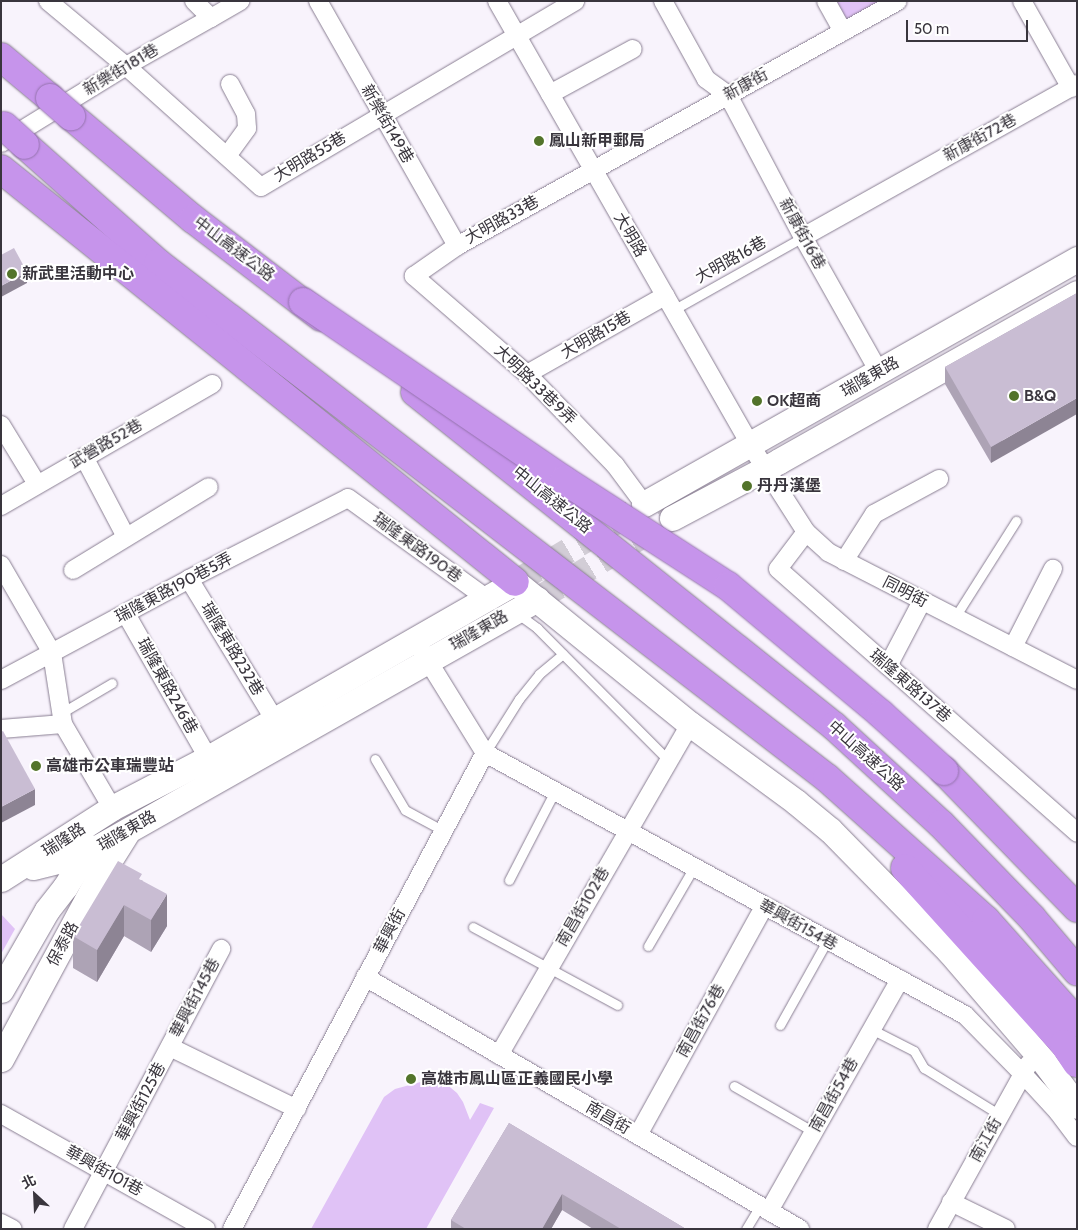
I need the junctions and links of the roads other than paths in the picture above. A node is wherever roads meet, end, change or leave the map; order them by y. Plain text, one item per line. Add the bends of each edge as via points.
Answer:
1 (48, 1) edge
2 (194, 1) edge
3 (240, 1) edge
4 (318, 1) edge
5 (497, 1) edge
6 (575, 1) edge
7 (663, 1) edge
8 (826, 1) edge
9 (898, 1) edge
10 (1022, 1) edge
11 (210, 18) junction
12 (843, 32) junction
13 (517, 36) junction
14 (633, 49) dead end
15 (1, 57) edge
16 (126, 66) junction
17 (230, 84) dead end
18 (1074, 86) edge
19 (550, 94) junction
20 (728, 95) junction
21 (381, 114) junction
22 (13, 133) edge
23 (227, 156) junction
24 (1, 169) edge
25 (593, 170) junction
26 (803, 237) junction
27 (456, 246) junction
28 (1077, 259) edge
29 (414, 276) joint
30 (1042, 279) junction
31 (1067, 298) edge
32 (302, 302) junction
33 (669, 303) junction
34 (879, 372) junction
35 (527, 374) junction
36 (212, 384) dead end
37 (1, 425) edge
38 (750, 446) junction
39 (84, 457) junction
40 (765, 468) junction
41 (938, 479) dead end
42 (38, 484) junction
43 (209, 487) dead end
44 (348, 498) joint
45 (644, 504) joint
46 (1, 506) edge
47 (672, 518) tunnel mouth
48 (1016, 521) dead end
49 (806, 532) junction
50 (126, 537) junction
51 (844, 561) junction
52 (1, 564) edge
53 (1053, 569) dead end
54 (73, 570) dead end
55 (189, 579) junction
56 (515, 582) junction
57 (537, 599) junction
58 (922, 601) junction
59 (500, 605) junction
60 (126, 614) junction
61 (955, 617) junction
62 (416, 638) junction
63 (1013, 647) junction
64 (52, 653) junction
65 (563, 654) junction
66 (428, 661) junction
67 (888, 666) junction
68 (1075, 674) edge
69 (1, 680) edge
70 (112, 683) dead end
71 (62, 718) junction
72 (274, 720) junction
73 (690, 724) junction
74 (1, 729) edge
75 (486, 753) junction
76 (208, 758) junction
77 (375, 759) dead end
78 (668, 760) junction
79 (827, 778) junction
80 (555, 791) junction
81 (112, 808) junction
82 (628, 830) junction
83 (127, 831) junction
84 (444, 831) junction
85 (1077, 833) edge
86 (80, 844) junction
87 (694, 867) junction
88 (8, 875) edge
89 (99, 877) junction
90 (509, 880) dead end
91 (764, 907) junction
92 (1077, 908) edge
93 (47, 910) junction
94 (473, 927) dead end
95 (827, 941) junction
96 (648, 946) dead end
97 (221, 949) dead end
98 (549, 967) junction
99 (1077, 971) edge
100 (365, 977) junction
101 (900, 978) junction
102 (1, 990) edge
103 (617, 1005) dead end
104 (1077, 1022) edge
105 (780, 1025) dead end
106 (871, 1029) junction
107 (170, 1047) junction
108 (1035, 1052) junction
109 (499, 1055) junction
110 (1, 1059) edge
111 (1077, 1063) edge
112 (1023, 1074) junction
113 (734, 1086) dead end
114 (1077, 1106) edge
115 (297, 1109) junction
116 (1, 1114) edge
117 (1000, 1115) junction
118 (814, 1132) junction
119 (638, 1135) junction
120 (1077, 1138) edge
121 (104, 1172) junction
122 (951, 1202) junction
123 (765, 1208) junction
124 (1, 1223) edge
125 (13, 1229) edge
126 (73, 1229) edge
127 (206, 1229) edge
128 (232, 1229) edge
129 (746, 1229) edge
130 (800, 1229) edge
131 (937, 1229) edge
132 (1006, 1229) edge

1 - 16 street, 大明路55巷
2 - 11 street
3 - 11 street, 新樂街181巷
4 - 21 street, 新樂街149巷
5 - 13 street, 大明路
6 - 13 street, 大明路55巷
7 - 20 street via 706,79
8 - 12 street
9 - 12 street, 新康街
10 - 18 street, 新康街72巷
11 - 16 street, 新樂街181巷
12 - 20 street, 新康街
13 - 19 street, 大明路
13 - 21 street, 大明路55巷
14 - 19 street
15 - 32 highway, 中山高速公路, bridge via 193,219
16 - 22 street, 新樂街181巷
16 - 23 street, 大明路55巷
17 - 23 street via 246,114 247,128
18 - 26 street, 新康街72巷
19 - 25 street, 大明路
20 - 25 street, 新康街
20 - 26 street, 新康街16巷
21 - 23 street, 大明路55巷 via 260,187
21 - 27 street, 新樂街149巷
22 - 79 highway via 158,263
24 - 56 highway
25 - 27 street, 大明路33巷
25 - 33 street, 大明路
26 - 33 lane, 大明路16巷
26 - 34 street, 新康街16巷
27 - 29 street, 大明路33巷
28 - 30 street, 瑞隆東路
29 - 35 street, 大明路33巷9弄
30 - 31 street, 瑞隆東路
30 - 34 street, 瑞隆東路
31 - 40 street, 瑞隆東路
32 - 92 highway, bridge via 728,586 944,771
32 - 99 highway, 中山高速公路 via 834,726 941,824 1032,918
33 - 35 street, 大明路15巷
33 - 38 street, 大明路
34 - 38 street, 瑞隆東路
35 - 45 street, 大明路33巷9弄 via 615,465
36 - 39 street, 武營路52巷
37 - 42 street
38 - 40 street, 大明路
38 - 45 street, 瑞隆東路
39 - 42 street, 武營路52巷
39 - 50 street
40 - 47 street, 瑞隆東路
40 - 49 street, 同明街
41 - 51 street via 874,514
42 - 46 street, 武營路52巷
43 - 50 street
44 - 55 street, 瑞隆東路190巷5弄
44 - 59 street, 瑞隆東路190巷
48 - 61 lane
49 - 51 street, 同明街 via 828,552
49 - 67 street, 瑞隆東路137巷 via 778,569
50 - 54 street
51 - 58 street, 同明街
52 - 64 street
53 - 63 street
55 - 60 street, 瑞隆東路190巷5弄
55 - 72 street, 瑞隆東路232巷
56 - 57 street
56 - 59 street, 瑞隆東路
57 - 59 street, 瑞隆東路
57 - 73 street
58 - 61 street, 同明街
58 - 67 street
59 - 62 street, 瑞隆東路
59 - 65 lane via 537,628
59 - 66 street, 瑞隆東路
60 - 64 street, 瑞隆東路190巷5弄
60 - 76 street, 瑞隆東路246巷
61 - 63 street, 同明街
62 - 66 street
62 - 72 street, 瑞隆東路
63 - 68 street, 同明街
64 - 69 street, 瑞隆東路190巷5弄
64 - 71 street
65 - 75 lane via 539,674 519,698
65 - 78 lane
66 - 75 street
66 - 83 street, 瑞隆東路
67 - 85 street, 瑞隆東路137巷
70 - 71 lane
71 - 74 street
71 - 81 street
72 - 76 street, 瑞隆東路
73 - 78 street, 南昌街102巷
73 - 108 street via 830,830 949,951
75 - 80 street, 華興街154巷
75 - 84 street, 華興街
76 - 81 street, 瑞隆東路
77 - 84 lane via 404,810
78 - 82 street, 南昌街102巷
79 - 104 highway via 986,920
79 - 111 highway via 1064,1044
80 - 82 street, 華興街154巷
80 - 90 lane
81 - 86 street, 瑞隆東路
82 - 87 street, 華興街154巷
82 - 98 street, 南昌街102巷
83 - 86 street, 瑞隆東路
83 - 89 street, 保泰路
84 - 100 street, 華興街
86 - 88 street, 瑞隆路
86 - 89 street
86 - 93 street, 保泰路
87 - 91 street, 華興街154巷
87 - 96 lane
88 - 93 street via 40,878 51,895
89 - 110 street, 保泰路
91 - 95 street, 華興街154巷
91 - 119 street, 南昌街76巷
93 - 102 street, 保泰路
94 - 98 lane
95 - 101 street, 華興街154巷
95 - 105 lane
97 - 107 street, 華興街145巷
98 - 103 lane
98 - 109 street, 南昌街102巷
100 - 109 street, 南昌街
100 - 115 street, 華興街
101 - 106 street, 南昌街54巷
101 - 112 street, 華興街154巷 via 977,1024
106 - 117 lane via 914,1051 924,1068
106 - 118 street, 南昌街54巷
107 - 115 street, 華興街125巷
107 - 121 street, 華興街125巷
108 - 112 street, 南江街
108 - 114 street
109 - 119 street, 南昌街
112 - 117 street, 南江街
112 - 120 street, 華興街154巷
113 - 118 lane
115 - 128 street, 華興街
116 - 121 street, 華興街101巷
117 - 122 street, 南江街
118 - 123 street, 南昌街54巷
119 - 123 street, 南昌街
121 - 126 street, 華興街125巷
121 - 127 street, 華興街101巷
122 - 131 street, 南江街
122 - 132 street
123 - 129 lane
123 - 130 street, 南昌街
124 - 125 street

